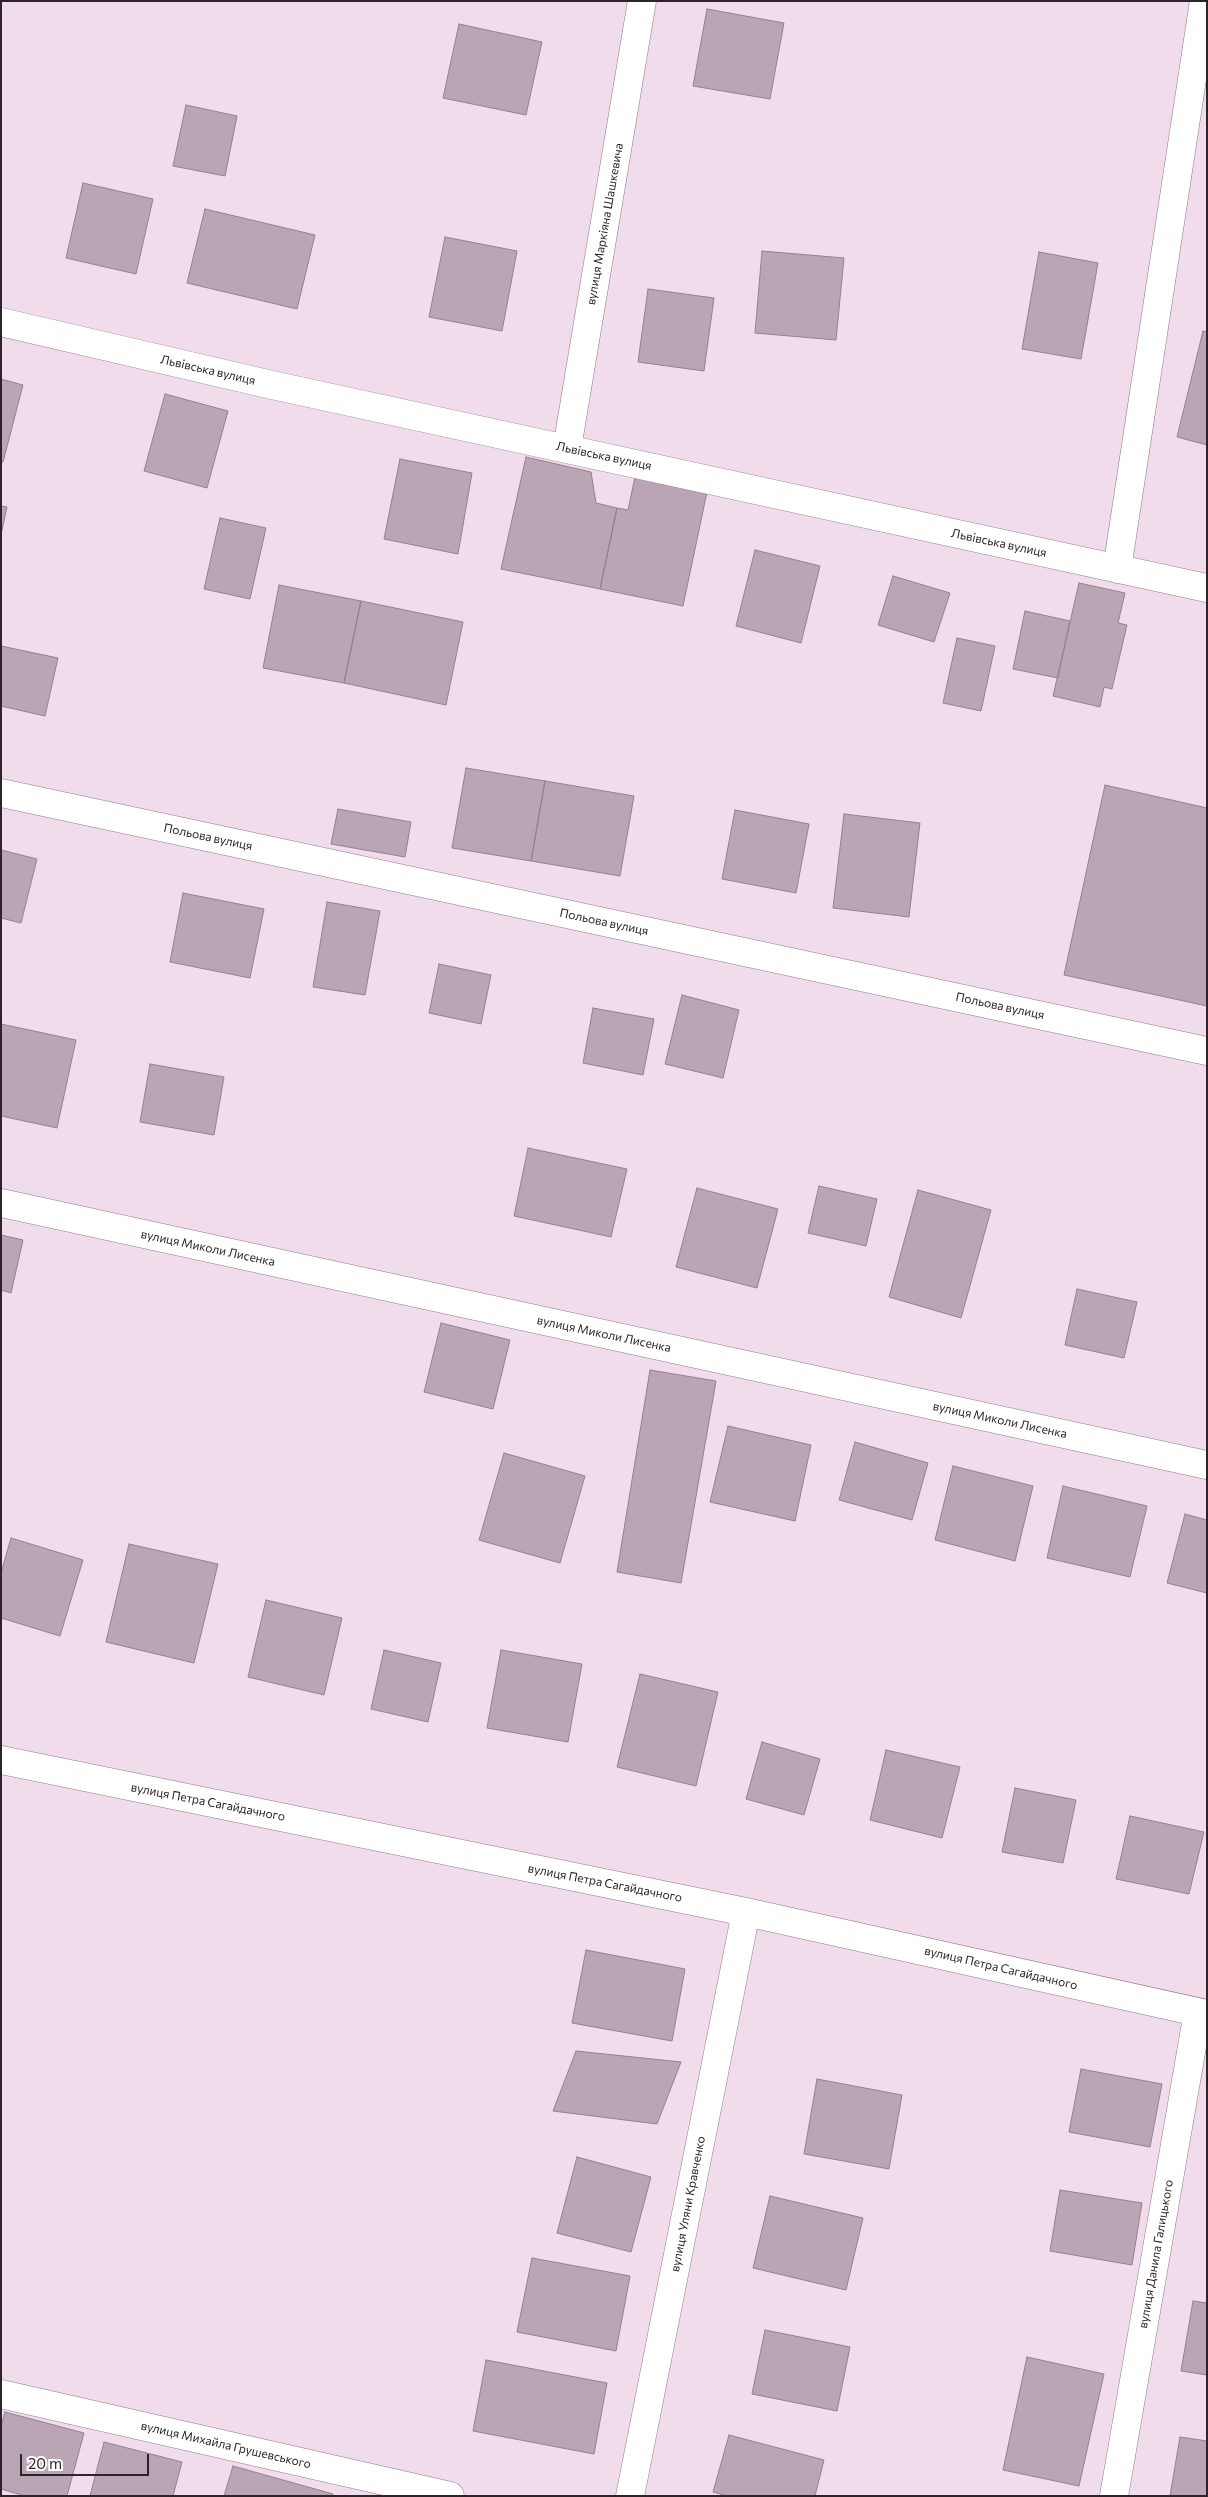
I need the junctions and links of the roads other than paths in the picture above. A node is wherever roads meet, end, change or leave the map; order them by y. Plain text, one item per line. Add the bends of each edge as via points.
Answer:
1 (642, 1) edge
2 (1204, 1) edge
3 (1, 322) edge
4 (567, 448) junction
5 (1117, 569) junction
6 (1207, 588) edge
7 (1, 793) edge
8 (1207, 1051) edge
9 (1, 1203) edge
10 (1207, 1466) edge
11 (1, 1760) edge
12 (746, 1912) junction
13 (1203, 2013) edge
14 (1, 2394) edge
15 (450, 2496) edge
16 (630, 2496) edge
17 (1114, 2496) edge

1 - 4 street, вулиця Маркіяна Шашкевича
2 - 5 street
3 - 4 street, Львівська вулиця via 272,385
4 - 5 street, Львівська вулиця
5 - 6 street, Львівська вулиця
7 - 8 street, Польова вулиця
9 - 10 street, вулиця Миколи Лисенка
11 - 12 street, вулиця Петра Сагайдачного
12 - 13 street, вулиця Петра Сагайдачного
12 - 16 street, вулиця Уляни Кравченко
13 - 17 street, вулиця Данила Галицького
14 - 15 street, вулиця Михайла Грушевського

